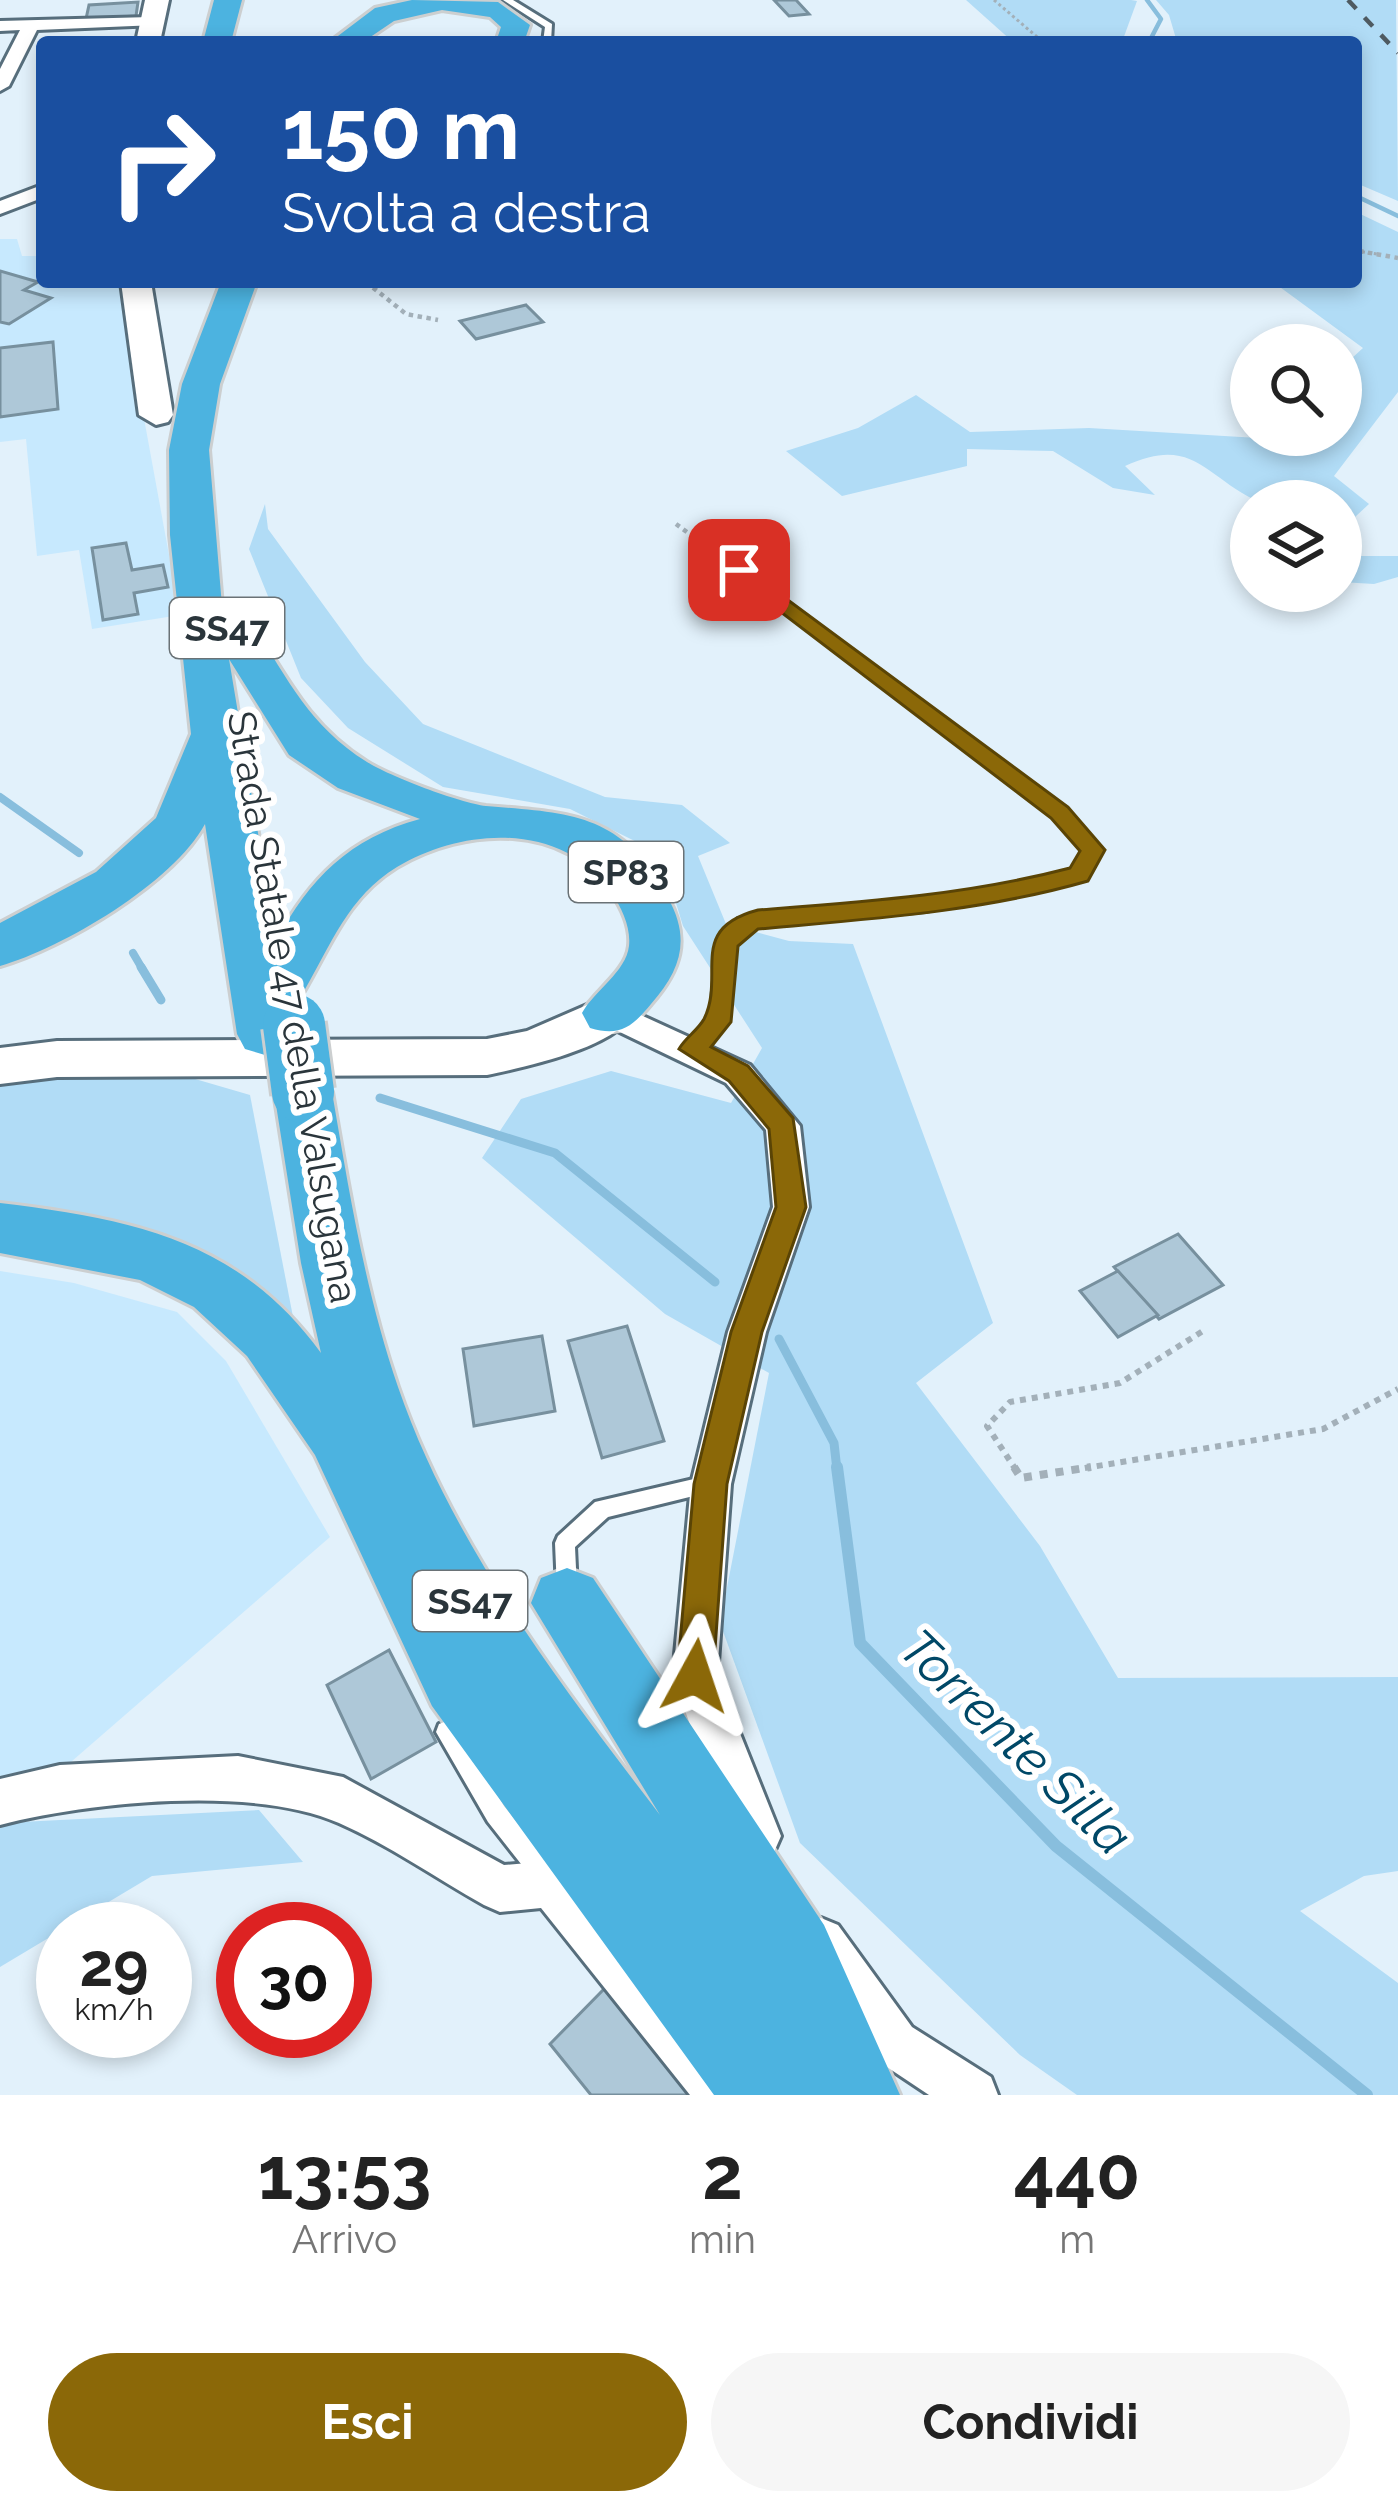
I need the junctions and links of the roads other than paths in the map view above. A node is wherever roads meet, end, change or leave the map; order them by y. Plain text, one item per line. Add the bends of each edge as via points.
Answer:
1 (228, 0) edge
2 (507, 0) edge
3 (443, 1) edge
4 (343, 4) edge
5 (152, 21) edge
6 (31, 25) junction
7 (0, 26) edge
8 (219, 36) edge
9 (329, 36) edge
10 (341, 36) edge
11 (350, 36) edge
12 (512, 36) edge
13 (548, 36) edge
14 (0, 86) edge
15 (36, 193) edge
16 (0, 208) edge
17 (237, 288) edge
18 (253, 288) edge
19 (138, 297) edge
20 (155, 415) joint
21 (191, 535) junction
22 (739, 570) road end
23 (226, 618) junction
24 (215, 734) junction
25 (476, 820) junction
26 (0, 947) edge
27 (610, 1013) junction
28 (284, 1046) junction
29 (693, 1049) junction
30 (0, 1066) edge
31 (0, 1228) edge
32 (340, 1435) junction
33 (711, 1484) junction
34 (567, 1603) joint
35 (430, 1629) junction
36 (447, 1732) joint
37 (0, 1802) edge
38 (568, 1870) junction
39 (722, 2095) edge
40 (767, 2095) edge
41 (837, 2095) edge
42 (861, 2095) edge
43 (973, 2095) edge

1 - 8 highway
2 - 13 lane via 549,26
3 - 11 highway via 385,14
3 - 12 highway via 498,10 516,25
4 - 9 highway
4 - 10 highway
5 - 6 street
6 - 7 street
6 - 14 street
15 - 16 street
17 - 21 highway, Strada Statale 47 della Valsugana / SS47 via 201,384 189,450
18 - 23 highway, Strada Statale 47 della Valsugana / SS47 via 214,418 210,491
19 - 20 main road
20 - 21 highway
21 - 24 highway, Strada Statale 47 della Valsugana / SS47
22 - 29 lane via 1059,813 1093,850 1079,874 1016,891 743,923 725,943 718,1022
23 - 25 highway via 306,744 355,777
23 - 28 highway, Strada Statale 47 della Valsugana / SS47
24 - 26 highway via 178,827 115,885
24 - 28 highway, Strada Statale 47 della Valsugana / SS47
25 - 27 highway, SP83 via 560,829 605,850 634,880 656,947
25 - 28 highway, SP83 via 404,842 349,876 322,909
27 - 29 street
27 - 30 main road, SP83 via 536,1047 487,1057
28 - 32 highway, Strada Statale 47 della Valsugana / SS47 via 280,1179
28 - 41 highway, Strada Statale 47 della Valsugana / SS47 via 379,1427 436,1546 518,1681 627,1833
29 - 33 street via 738,1074 783,1126 791,1207 747,1332
31 - 32 highway via 126,1245 194,1273 246,1311
32 - 35 highway, Strada Statale 47 della Valsugana / SS47
33 - 34 lane via 602,1509 565,1543
33 - 43 street via 695,1676 732,1782 789,1898 895,2044
34 - 42 highway via 795,1954
35 - 36 highway via 418,1670
35 - 38 highway, Strada Statale 47 della Valsugana / SS47
36 - 38 lane via 496,1814
37 - 38 street via 60,1787 238,1778 343,1800 500,1889
38 - 39 street
38 - 40 highway, Strada Statale 47 della Valsugana / SS47

